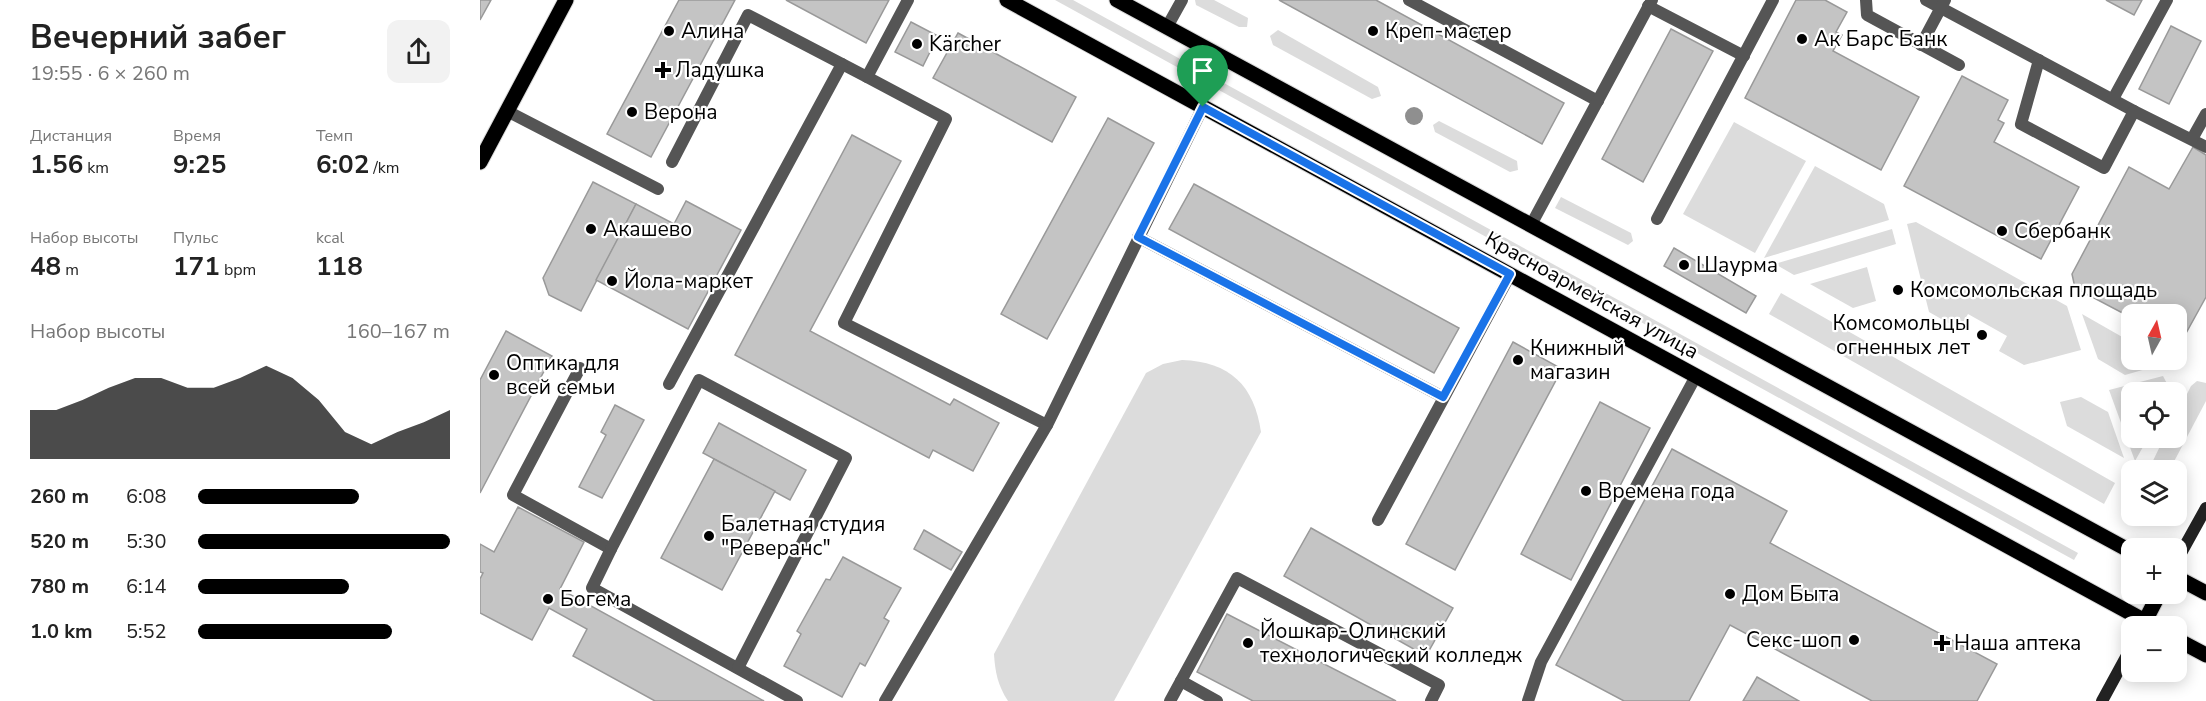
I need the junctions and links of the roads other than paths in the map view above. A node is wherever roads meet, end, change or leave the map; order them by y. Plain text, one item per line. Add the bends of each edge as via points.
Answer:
1 (566, 0) edge
2 (908, 0) edge
3 (1007, 0) edge
4 (1117, 0) edge
5 (1182, 0) edge
6 (1409, 0) edge
7 (1773, 0) edge
8 (1866, 0) edge
9 (1926, 0) edge
10 (2167, 0) edge
11 (1650, 3) edge
12 (1943, 4) edge
13 (1167, 27) junction
14 (1921, 45) junction
15 (1744, 56) junction
16 (2039, 60) junction
17 (842, 64) junction
18 (1959, 65) dead end
19 (867, 77) junction
20 (2113, 99) junction
21 (1598, 101) junction
22 (1203, 107) junction
23 (507, 111) junction
24 (2134, 111) junction
25 (2206, 114) edge
26 (2192, 139) junction
27 (2206, 147) edge
28 (480, 162) edge
29 (672, 162) dead end
30 (658, 189) dead end
31 (1657, 219) dead end
32 (1531, 225) junction
33 (1138, 237) junction
34 (1510, 274) junction
35 (580, 368) dead end
36 (1696, 375) junction
37 (669, 384) dead end
38 (1443, 397) junction
39 (1047, 425) junction
40 (2206, 508) edge
41 (1378, 520) dead end
42 (2187, 542) edge
43 (2121, 546) edge
44 (611, 549) junction
45 (2187, 583) edge
46 (2206, 593) edge
47 (2131, 616) edge
48 (2187, 645) edge
49 (2206, 655) edge
50 (2121, 666) edge
51 (738, 668) junction
52 (1181, 681) junction
53 (797, 701) edge
54 (885, 701) edge
55 (1170, 701) edge
56 (1217, 701) edge
57 (1431, 701) edge
58 (1528, 701) edge
59 (2102, 701) edge

1 - 23 main road
2 - 19 lane
3 - 22 main road, Красноармейская улица
4 - 13 main road, Красноармейская улица
5 - 13 lane
6 - 21 lane
7 - 15 lane
8 - 14 lane via 1867,15
9 - 12 lane
10 - 20 lane
11 - 15 lane
11 - 21 lane
12 - 14 lane
12 - 16 lane
13 - 32 main road, Красноармейская улица
14 - 18 lane
15 - 31 lane
16 - 20 lane
16 - 24 lane via 2022,124 2094,163 2104,168
17 - 19 lane
17 - 29 lane via 748,15
17 - 37 lane
19 - 39 lane via 946,119 844,323
20 - 24 lane
21 - 32 lane
22 - 33 lane
22 - 34 main road, Красноармейская улица
23 - 28 main road
23 - 30 lane
24 - 26 lane
25 - 26 lane
26 - 27 lane
32 - 43 main road, Красноармейская улица
33 - 38 lane
33 - 39 lane
34 - 36 main road, Красноармейская улица
34 - 38 lane
35 - 44 lane via 513,495
36 - 47 main road, Красноармейская улица
36 - 58 lane via 1541,662
38 - 41 lane
39 - 54 lane
40 - 42 main road
44 - 51 lane via 592,588
44 - 51 lane via 699,380 846,458
45 - 46 main road
48 - 49 main road
50 - 59 main road
51 - 53 lane
52 - 55 lane
52 - 56 lane
52 - 57 lane via 1237,578 1439,685

